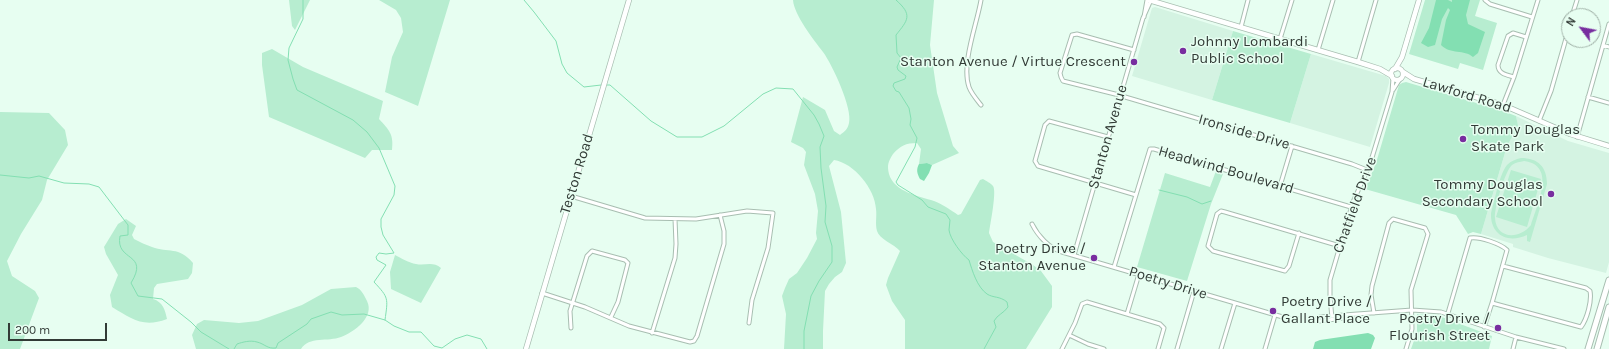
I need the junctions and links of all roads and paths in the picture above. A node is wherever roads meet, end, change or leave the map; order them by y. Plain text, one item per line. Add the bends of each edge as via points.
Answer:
1 (629, 0) edge
2 (982, 0) edge
3 (1149, 0) edge
4 (1248, 0) edge
5 (1292, 0) edge
6 (1333, 0) edge
7 (1376, 0) edge
8 (1419, 0) edge
9 (1485, 0) edge
10 (1538, 0) edge
11 (1532, 17) junction
12 (1609, 24) edge
13 (1240, 27) junction
14 (1526, 37) junction
15 (1280, 38) junction
16 (1603, 45) junction
17 (1609, 47) edge
18 (1563, 48) edge
19 (1134, 50) junction
20 (1318, 50) junction
21 (1402, 57) junction
22 (1358, 62) junction
23 (1380, 69) junction
24 (1394, 69) junction
25 (1403, 72) junction
26 (1392, 77) junction
27 (1514, 77) junction
28 (1400, 79) junction
29 (1414, 79) junction
30 (1392, 92) junction
31 (1120, 96) junction
32 (1588, 97) junction
33 (1609, 103) edge
34 (981, 105) dead end
35 (1503, 105) junction
36 (1539, 120) junction
37 (1577, 136) junction
38 (1108, 137) junction
39 (1292, 146) junction
40 (1609, 146) edge
41 (1367, 170) junction
42 (1095, 182) junction
43 (1280, 186) junction
44 (1136, 195) junction
45 (570, 196) junction
46 (1351, 207) junction
47 (720, 215) junction
48 (675, 219) junction
49 (1032, 224) dead end
50 (1299, 234) junction
51 (1340, 246) junction
52 (1074, 255) junction
53 (1503, 266) junction
54 (1114, 267) junction
55 (1139, 274) junction
56 (1609, 280) edge
57 (1194, 291) junction
58 (542, 292) junction
59 (574, 302) junction
60 (1235, 303) junction
61 (1492, 303) junction
62 (1609, 307) edge
63 (1412, 310) junction
64 (1374, 313) junction
65 (1448, 313) junction
66 (1127, 314) junction
67 (1275, 315) junction
68 (611, 318) junction
69 (1332, 318) junction
70 (749, 323) dead end
71 (1484, 327) junction
72 (571, 328) dead end
73 (652, 333) junction
74 (1069, 335) junction
75 (1516, 337) junction
76 (526, 349) edge
77 (1062, 349) edge
78 (1103, 349) edge
79 (1158, 349) edge
80 (1178, 349) edge
81 (1221, 349) edge
82 (1265, 349) edge
83 (1406, 349) edge
84 (1512, 349) edge
85 (1564, 349) edge
86 (1588, 349) edge
87 (1597, 349) edge

1 - 45 street, Teston Road
2 - 34 street via 967,61 966,77 969,89
3 - 13 street
3 - 19 street, Stanton Avenue
4 - 13 street
5 - 15 street
6 - 20 street
7 - 22 street
8 - 21 street
9 - 11 street via 1490,4
10 - 11 street
11 - 14 street
12 - 16 street
13 - 15 street
14 - 27 street
14 - 27 street via 1509,35 1500,58 1499,71
15 - 20 street
16 - 17 street
16 - 32 street
18 - 36 street via 1551,91
19 - 31 street, Stanton Avenue
19 - 31 street, Ironside Drive via 1077,34 1072,35 1070,39 1060,73 1062,79
20 - 22 street
21 - 24 street
21 - 25 street
22 - 23 street
23 - 24 street
23 - 26 street
24 - 25 street
24 - 26 street
25 - 28 street
25 - 29 street, Lawford Road
26 - 28 street
26 - 30 street, Chatfield Drive
27 - 35 street
28 - 29 street, Lawford Road
28 - 30 street, Chatfield Drive
29 - 35 street, Lawford Road
30 - 41 street, Chatfield Drive
31 - 38 street, Stanton Avenue
31 - 39 street, Ironside Drive
32 - 33 street
32 - 37 street
35 - 36 street, Lawford Road
36 - 37 street, Lawford Road
37 - 40 street, Lawford Road
38 - 42 street, Stanton Avenue
38 - 42 street via 1053,120 1045,125 1036,164
39 - 41 street, Ironside Drive
39 - 43 street
41 - 46 street, Chatfield Drive
42 - 44 street
42 - 52 street, Stanton Avenue
43 - 44 street, Headwind Boulevard via 1154,148 1148,152
43 - 46 street, Headwind Boulevard
44 - 54 street, Headwind Boulevard
45 - 48 street via 640,218
45 - 58 street, Teston Road
46 - 51 street, Chatfield Drive
47 - 48 street
47 - 70 street via 747,210 772,213 768,248 752,300
47 - 73 street via 724,244 696,339 688,343
48 - 73 street via 675,258
49 - 52 street, Poetry Drive via 1036,232 1051,247
50 - 50 street via 1221,211 1217,214 1208,246 1213,251 1285,271
50 - 51 street
51 - 69 street, Chatfield Drive via 1330,280
52 - 54 street, Poetry Drive
53 - 61 street
53 - 61 street via 1586,288 1592,296 1581,327
53 - 65 street via 1507,250 1504,247 1476,237 1470,238
54 - 55 street, Poetry Drive
55 - 57 street, Poetry Drive
55 - 66 street
56 - 86 main road
57 - 60 street, Poetry Drive
57 - 80 street
58 - 59 street
58 - 76 street, Teston Road
59 - 68 street
59 - 68 street via 590,252 594,250 625,260 628,266
59 - 72 street via 570,315
60 - 67 street, Poetry Drive
60 - 81 street
61 - 71 street
62 - 87 main road
63 - 64 street, Poetry Drive
63 - 64 street via 1410,290 1428,234 1425,228 1393,219 1389,223 1372,286
63 - 65 street, Poetry Drive
63 - 83 street via 1412,329
64 - 69 street, Poetry Drive
65 - 71 street, Poetry Drive
66 - 74 street via 1087,302 1082,304
66 - 79 street via 1160,324 1164,328
67 - 69 street, Poetry Drive via 1320,321
67 - 82 street
68 - 73 street
71 - 75 street, Poetry Drive
74 - 77 street
74 - 78 street
75 - 84 street
75 - 85 street, Poetry Drive

